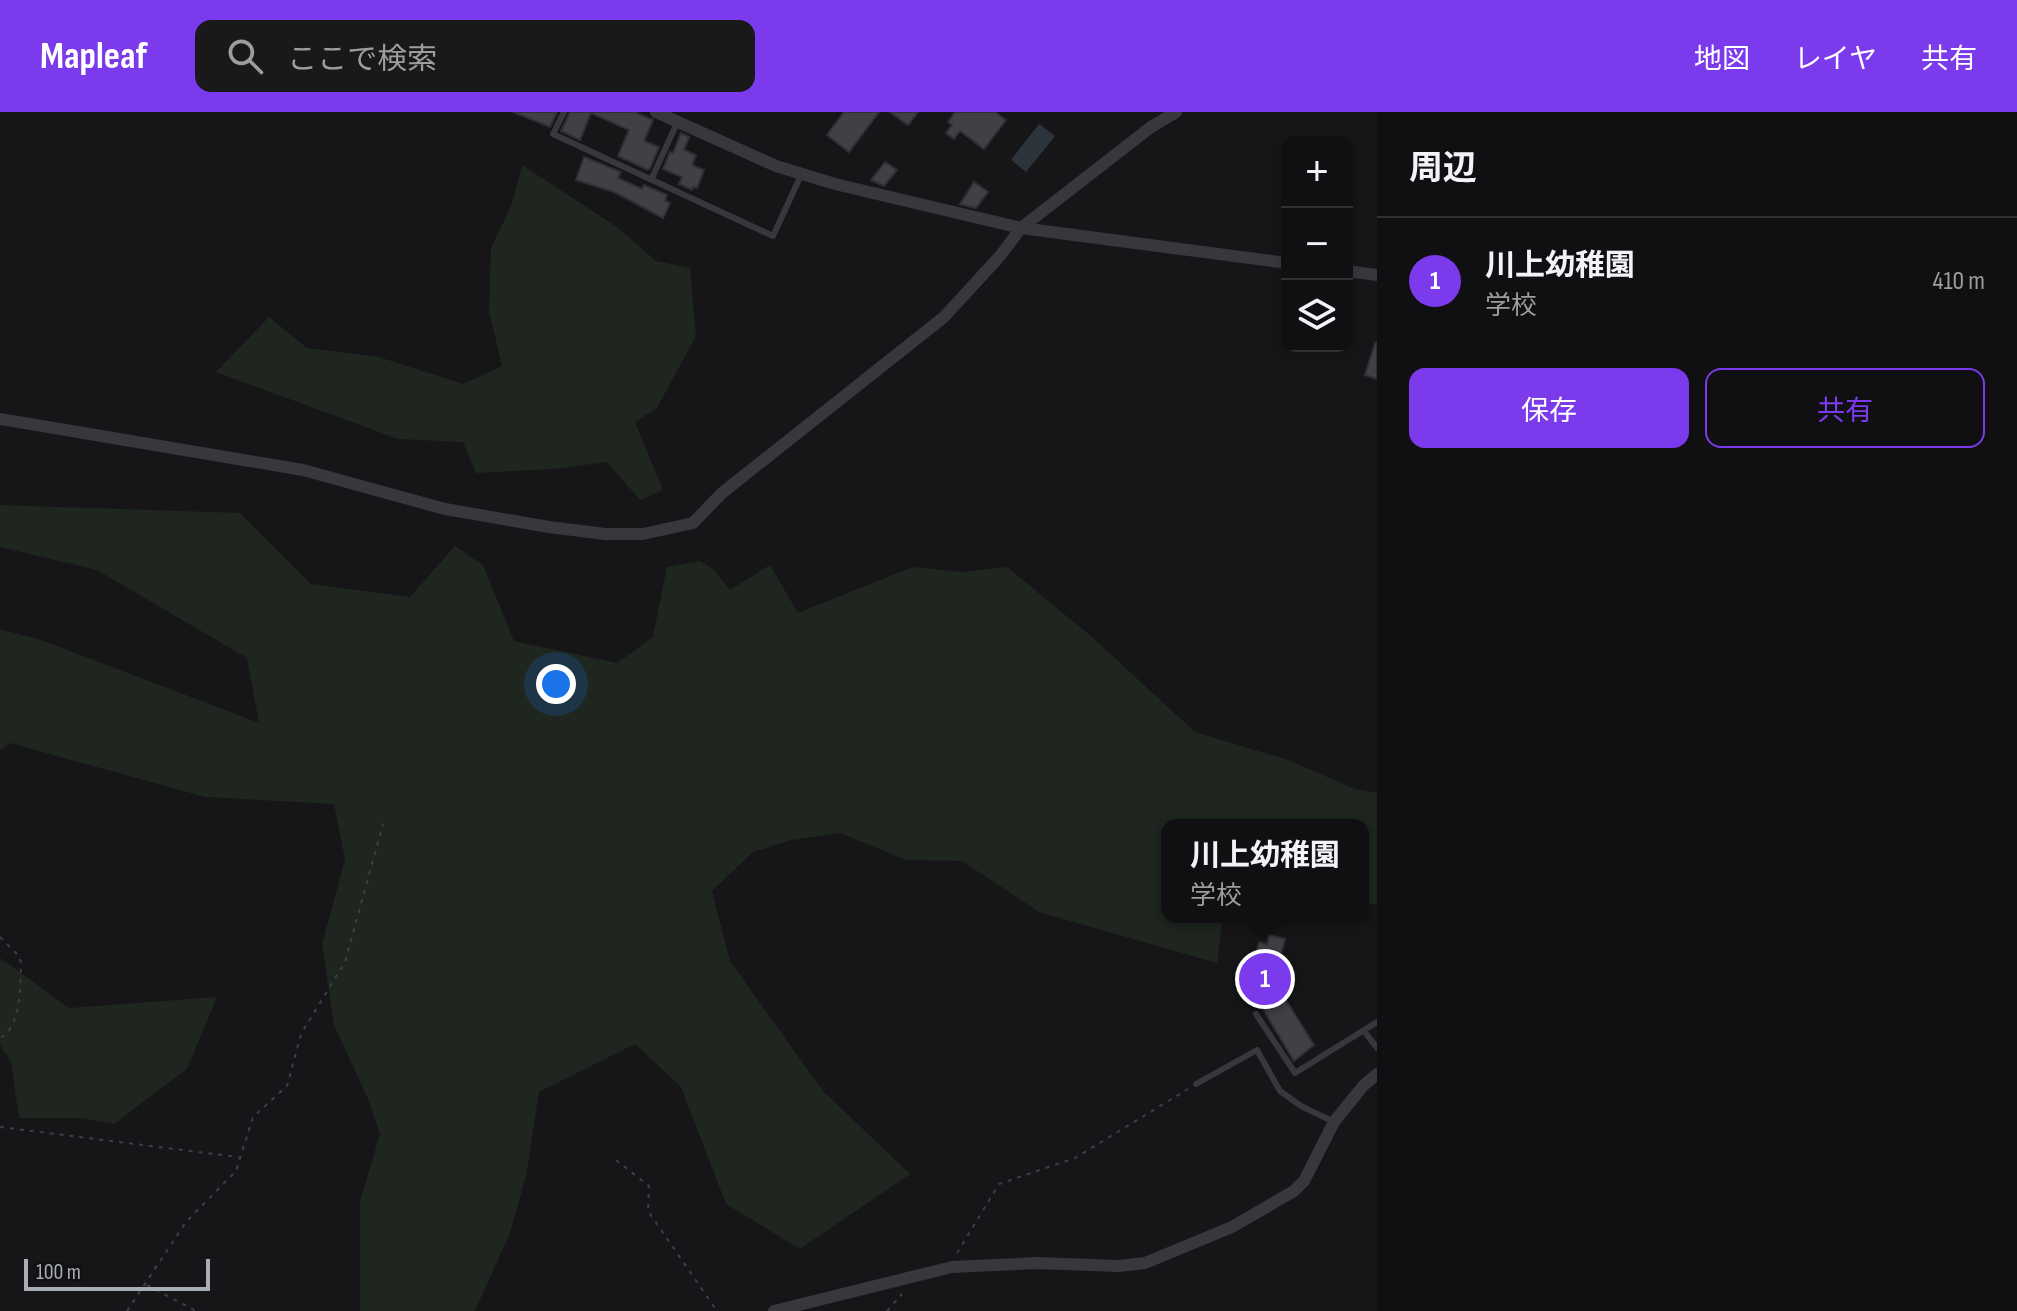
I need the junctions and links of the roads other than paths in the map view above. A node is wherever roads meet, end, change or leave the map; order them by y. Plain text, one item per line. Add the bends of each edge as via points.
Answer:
1 (564, 112) edge
2 (656, 112) edge
3 (1176, 112) edge
4 (677, 123) junction
5 (802, 173) junction
6 (651, 180) junction
7 (1021, 228) junction
8 (1281, 262) edge
9 (1353, 272) edge
10 (1377, 275) edge
11 (0, 419) edge
12 (1256, 1014) dead end
13 (1377, 1022) edge
14 (1364, 1031) junction
15 (1377, 1048) edge
16 (1377, 1074) edge
17 (1196, 1084) road end
18 (1334, 1122) junction
19 (774, 1311) edge

1 - 6 lane via 553,134
2 - 4 street
3 - 7 street
4 - 5 street
4 - 6 lane
5 - 6 lane via 773,236
5 - 7 street
7 - 8 street
7 - 11 street via 944,317 722,493 693,523 643,534 605,534 489,517 303,470
9 - 10 street
12 - 14 lane via 1295,1073
13 - 14 lane
14 - 15 lane
16 - 18 street
17 - 18 lane via 1257,1050 1280,1091
18 - 19 street via 1294,1191 1232,1227 1145,1263 952,1267

